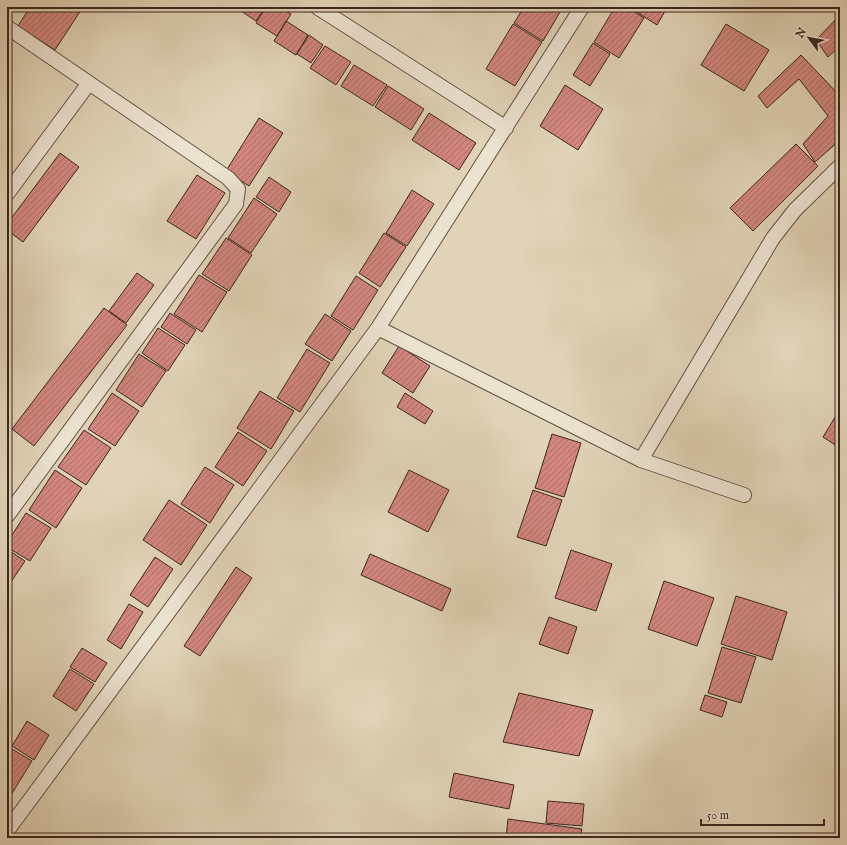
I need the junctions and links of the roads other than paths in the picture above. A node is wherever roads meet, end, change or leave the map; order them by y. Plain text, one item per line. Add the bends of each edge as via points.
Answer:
1 (318, 7) edge
2 (582, 7) edge
3 (7, 27) edge
4 (89, 83) junction
5 (506, 128) junction
6 (840, 166) edge
7 (7, 194) edge
8 (378, 328) junction
9 (641, 460) junction
10 (744, 495) dead end
11 (7, 516) edge
12 (7, 830) edge

1 - 5 street
2 - 5 street
3 - 4 street
4 - 7 street
4 - 11 street via 228,178 238,189 236,204
5 - 8 street
6 - 9 street via 795,210 773,238
8 - 9 street
8 - 12 street
9 - 10 street

